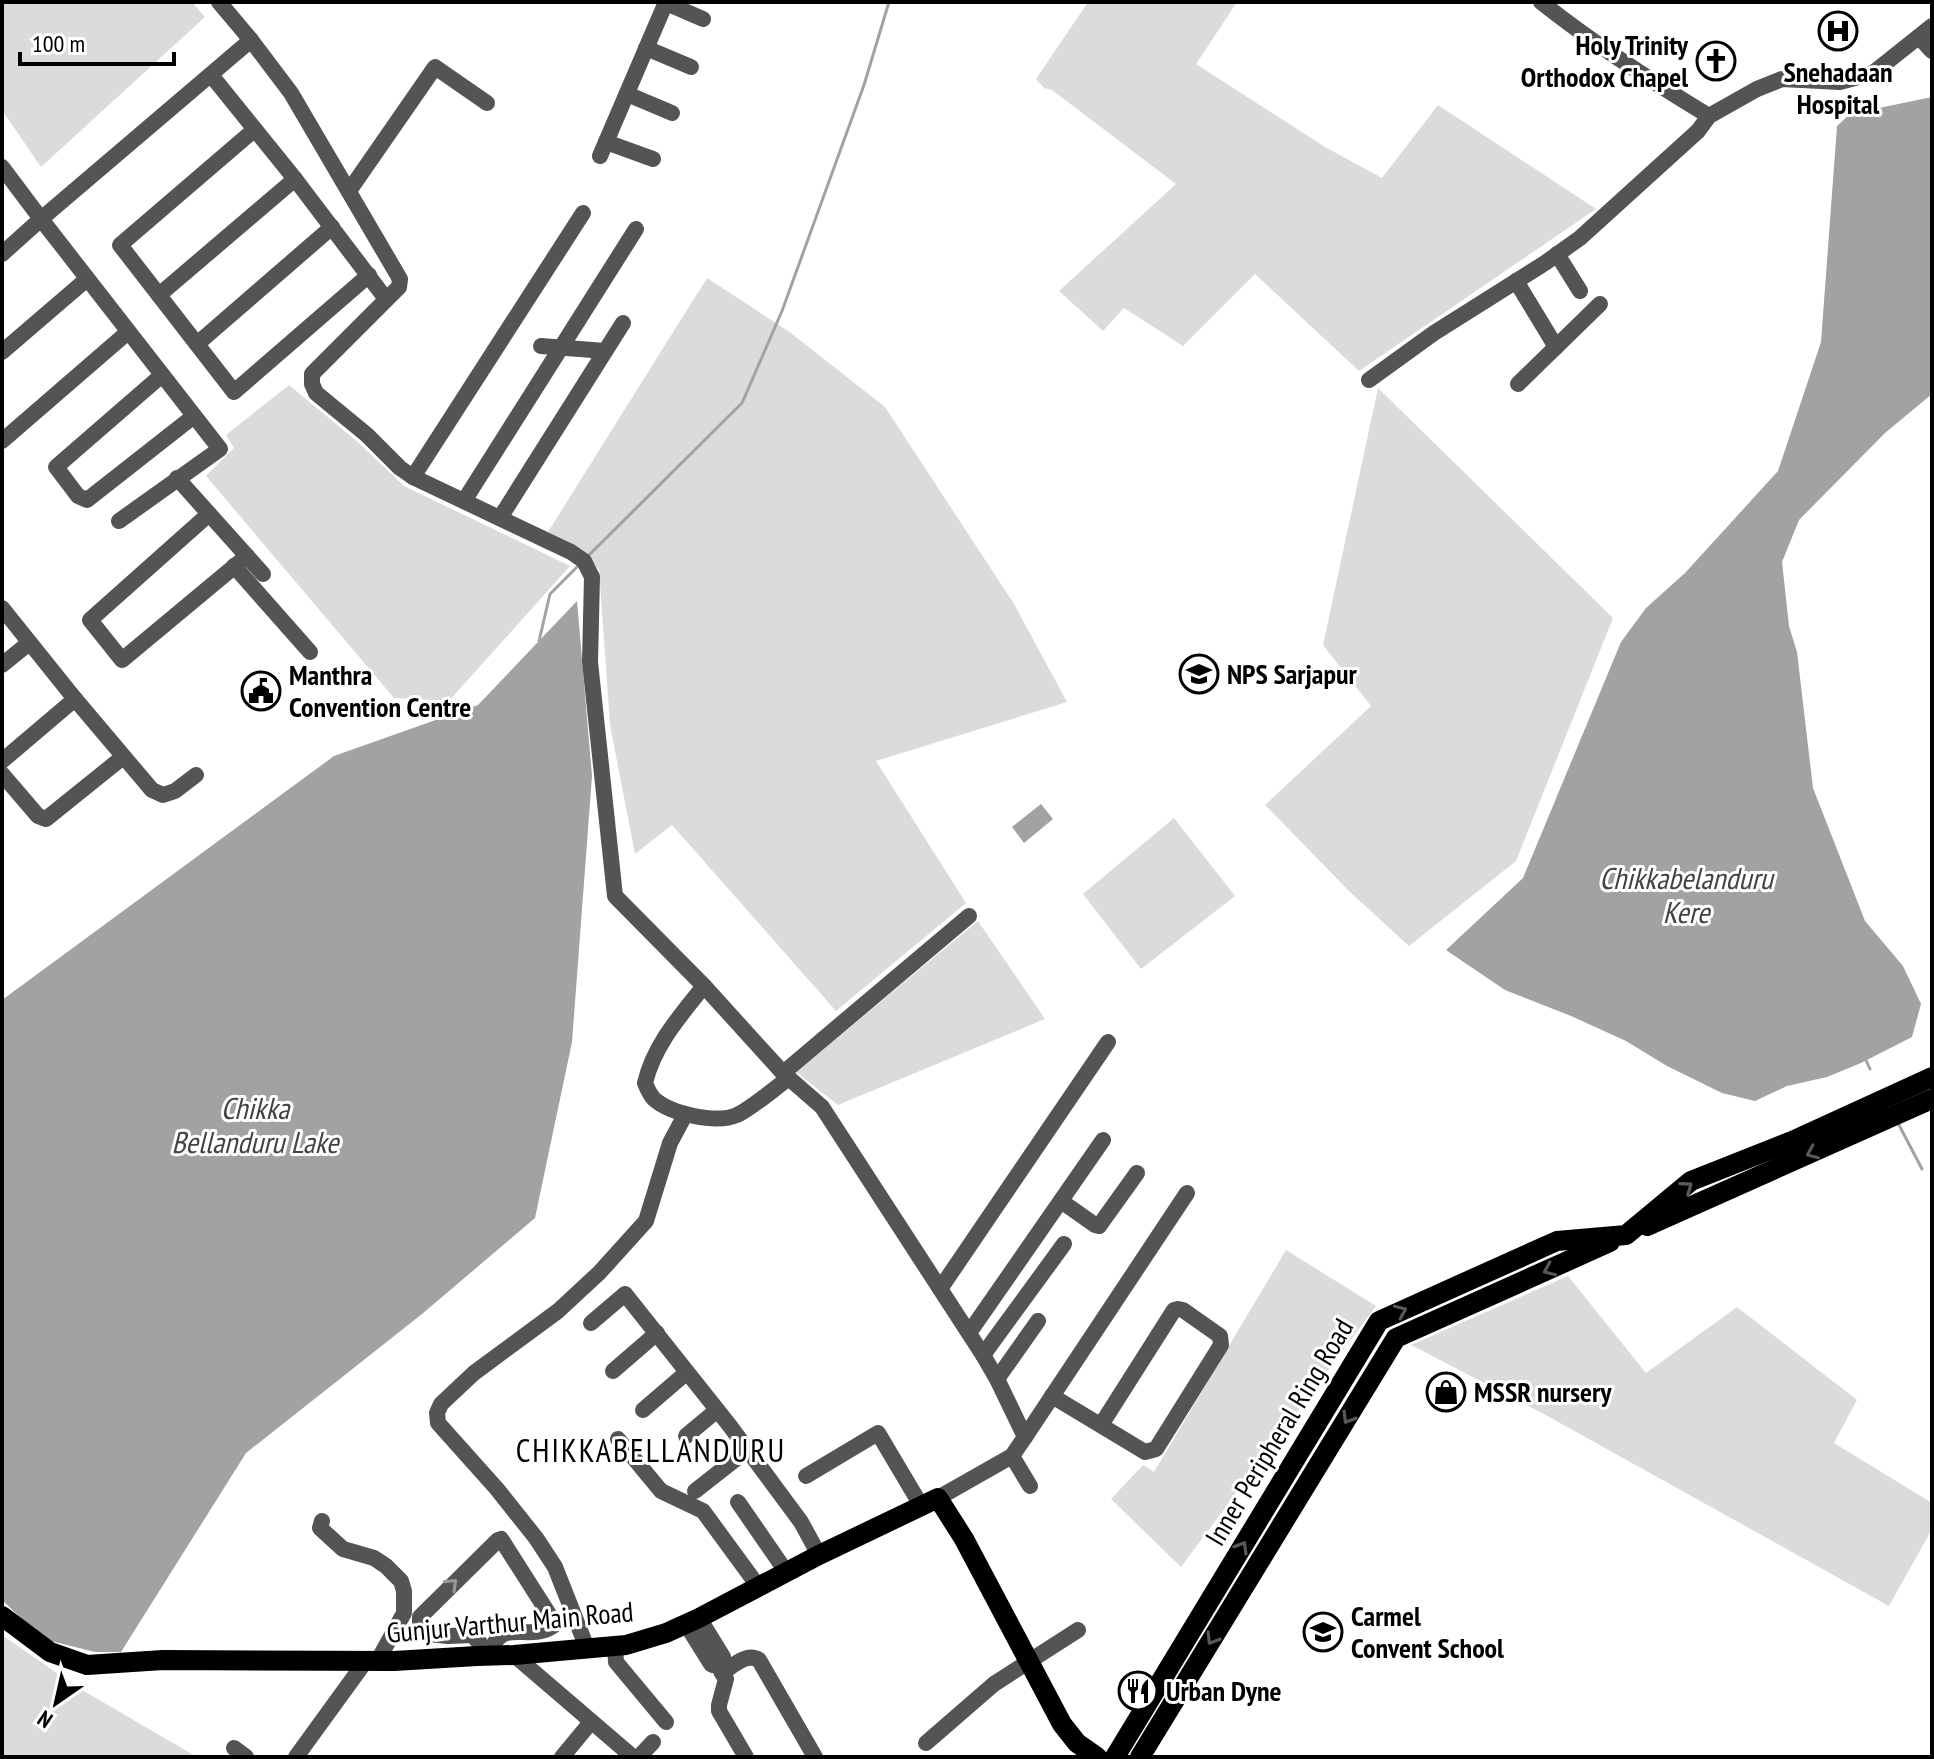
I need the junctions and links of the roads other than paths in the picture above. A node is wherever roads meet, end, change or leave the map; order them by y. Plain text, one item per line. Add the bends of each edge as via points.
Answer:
1 (219, 2) edge
2 (1541, 2) edge
3 (666, 3) edge
4 (703, 19) dead end
5 (1926, 32) edge
6 (251, 40) junction
7 (646, 48) junction
8 (1932, 51) edge
9 (691, 67) dead end
10 (211, 75) junction
11 (627, 94) junction
12 (487, 103) dead end
13 (672, 113) dead end
14 (1709, 116) junction
15 (254, 130) junction
16 (653, 159) dead end
17 (2, 167) edge
18 (295, 179) junction
19 (349, 191) junction
20 (583, 213) dead end
21 (41, 219) junction
22 (332, 227) junction
23 (636, 229) dead end
24 (2, 254) edge
25 (1557, 254) junction
26 (369, 275) junction
27 (87, 279) junction
28 (1516, 281) junction
29 (1580, 291) dead end
30 (159, 295) junction
31 (386, 299) junction
32 (1600, 304) dead end
33 (623, 323) dead end
34 (128, 332) junction
35 (197, 344) junction
36 (541, 346) dead end
37 (561, 347) junction
38 (1556, 347) junction
39 (605, 351) junction
40 (2, 352) edge
41 (162, 375) junction
42 (1369, 380) dead end
43 (1518, 384) dead end
44 (194, 416) junction
45 (2, 441) edge
46 (413, 477) junction
47 (177, 478) junction
48 (464, 501) junction
49 (209, 514) junction
50 (500, 518) junction
51 (119, 521) dead end
52 (240, 561) junction
53 (263, 574) dead end
54 (2, 608) edge
55 (29, 643) junction
56 (310, 652) dead end
57 (2, 665) edge
58 (75, 699) junction
59 (123, 757) junction
60 (2, 761) edge
61 (2, 774) edge
62 (196, 775) dead end
63 (969, 916) dead end
64 (704, 986) junction
65 (1108, 1042) dead end
66 (786, 1076) junction
67 (1932, 1077) edge
68 (1932, 1099) edge
69 (1905, 1101) junction
70 (685, 1115) junction
71 (1103, 1140) dead end
72 (1137, 1173) dead end
73 (1187, 1193) dead end
74 (1061, 1201) junction
75 (1626, 1235) junction
76 (1064, 1244) dead end
77 (940, 1289) junction
78 (1038, 1321) dead end
79 (591, 1323) dead end
80 (657, 1333) junction
81 (969, 1333) junction
82 (983, 1355) junction
83 (613, 1371) dead end
84 (686, 1373) junction
85 (997, 1379) junction
86 (1052, 1396) junction
87 (643, 1410) dead end
88 (716, 1411) junction
89 (1101, 1425) junction
90 (686, 1436) dead end
91 (1025, 1437) junction
92 (618, 1439) dead end
93 (746, 1451) junction
94 (1012, 1456) junction
95 (806, 1476) dead end
96 (1030, 1486) dead end
97 (695, 1491) dead end
98 (738, 1502) dead end
99 (930, 1502) junction
100 (322, 1521) dead end
101 (819, 1555) junction
102 (787, 1573) junction
103 (758, 1586) junction
104 (2, 1616) edge
105 (693, 1621) junction
106 (1078, 1630) dead end
107 (615, 1645) junction
108 (587, 1648) junction
109 (514, 1655) junction
110 (486, 1656) junction
111 (371, 1662) junction
112 (1028, 1662) junction
113 (719, 1668) junction
114 (591, 1722) junction
115 (666, 1722) dead end
116 (653, 1742) dead end
117 (926, 1743) dead end
118 (296, 1757) edge
119 (562, 1757) edge
120 (636, 1757) edge
121 (746, 1757) edge
122 (815, 1757) edge
123 (1097, 1757) edge
124 (1115, 1757) edge
125 (1140, 1757) edge

1 - 6 street
2 - 14 street
3 - 4 street
3 - 7 street
5 - 8 street
5 - 14 street via 1873,73 1840,82 1782,79
6 - 10 street
6 - 19 street via 291,93
7 - 9 street
7 - 11 street
10 - 15 street
10 - 21 street
11 - 13 street
11 - 16 street via 603,149
12 - 19 street via 435,67
14 - 25 street
15 - 18 street
15 - 30 street via 120,245
17 - 21 street
18 - 22 street
18 - 30 street
19 - 31 street via 400,279
20 - 46 street
21 - 24 street
21 - 27 street
22 - 26 street
22 - 35 street
23 - 37 street
25 - 28 street
25 - 29 street
26 - 31 street
26 - 35 street via 234,392
27 - 34 street
27 - 40 street
28 - 38 street
28 - 42 street
30 - 35 street
31 - 46 street via 312,374 312,384
32 - 38 street
33 - 39 street
34 - 41 street
34 - 45 street
36 - 37 street
37 - 39 street
37 - 48 street
38 - 43 street
39 - 50 street
41 - 44 street
41 - 44 street via 56,467 78,496 87,500
44 - 47 street via 220,449
46 - 48 street
47 - 49 street
47 - 51 street
48 - 50 street
49 - 52 street
49 - 52 street via 90,620 122,660
50 - 64 street via 571,552 584,561 592,577 590,662 615,896
52 - 53 street
52 - 56 street
54 - 55 street
55 - 57 street
55 - 58 street
58 - 59 street
58 - 60 street
59 - 61 street via 46,819
59 - 62 street via 163,795
63 - 66 street
64 - 66 street
64 - 70 street via 650,1062 645,1083 652,1097
65 - 77 street
66 - 70 street via 737,1115
66 - 77 street via 822,1107
67 - 69 main road, Inner Peripheral Ring Road
68 - 69 main road, Inner Peripheral Ring Road
69 - 75 main road, Inner Peripheral Ring Road via 1691,1181
70 - 108 street via 670,1143 646,1221 558,1311 474,1373 437,1413 438,1423 497,1489 555,1567
71 - 74 street
72 - 74 street via 1099,1226
73 - 86 street
74 - 81 street
124 -> 75 main road, Inner Peripheral Ring Road via 1379,1321 1557,1241
75 -> 125 main road, Inner Peripheral Ring Road via 1396,1338
76 - 82 street
77 - 81 street
78 - 85 street
79 - 80 street via 625,1294
80 - 83 street
80 - 84 street
81 - 82 street
82 - 85 street
84 - 87 street
84 - 88 street
85 - 91 street
86 - 89 street
86 - 91 street
88 - 90 street
88 - 93 street
89 - 89 street via 1174,1310 1183,1310 1220,1336 1221,1345 1156,1449 1145,1452
91 - 94 street
92 - 103 street via 661,1491 703,1511
93 - 97 street
93 - 101 street via 801,1522
94 - 96 street
94 - 99 street
95 - 99 street via 878,1433
98 - 102 street
99 - 101 main road, Gunjur Varthur Main Road
99 - 112 main road via 964,1539
100 - 111 street via 320,1528 343,1549 374,1558 401,1581 404,1613
101 - 102 main road, Gunjur Varthur Main Road
102 - 103 main road, Gunjur Varthur Main Road
103 - 105 main road, Gunjur Varthur Main Road
104 - 111 main road, Gunjur Varthur Main Road via 50,1652 87,1665 163,1660
105 - 107 main road, Gunjur Varthur Main Road
105 - 113 street via 723,1657
106 - 112 street
107 - 108 main road, Gunjur Varthur Main Road
107 - 115 street via 616,1662
108 - 109 main road, Gunjur Varthur Main Road
109 - 110 main road, Gunjur Varthur Main Road
109 - 114 street
110 -> 110 street via 476,1637 428,1634 420,1617 501,1539 553,1626 501,1633
110 - 111 main road, Gunjur Varthur Main Road
111 - 118 street
112 - 117 street
112 - 123 main road via 1062,1724
113 - 121 street via 726,1679 719,1711
113 - 122 street via 756,1657
114 - 119 street
114 - 120 street
116 - 120 street

